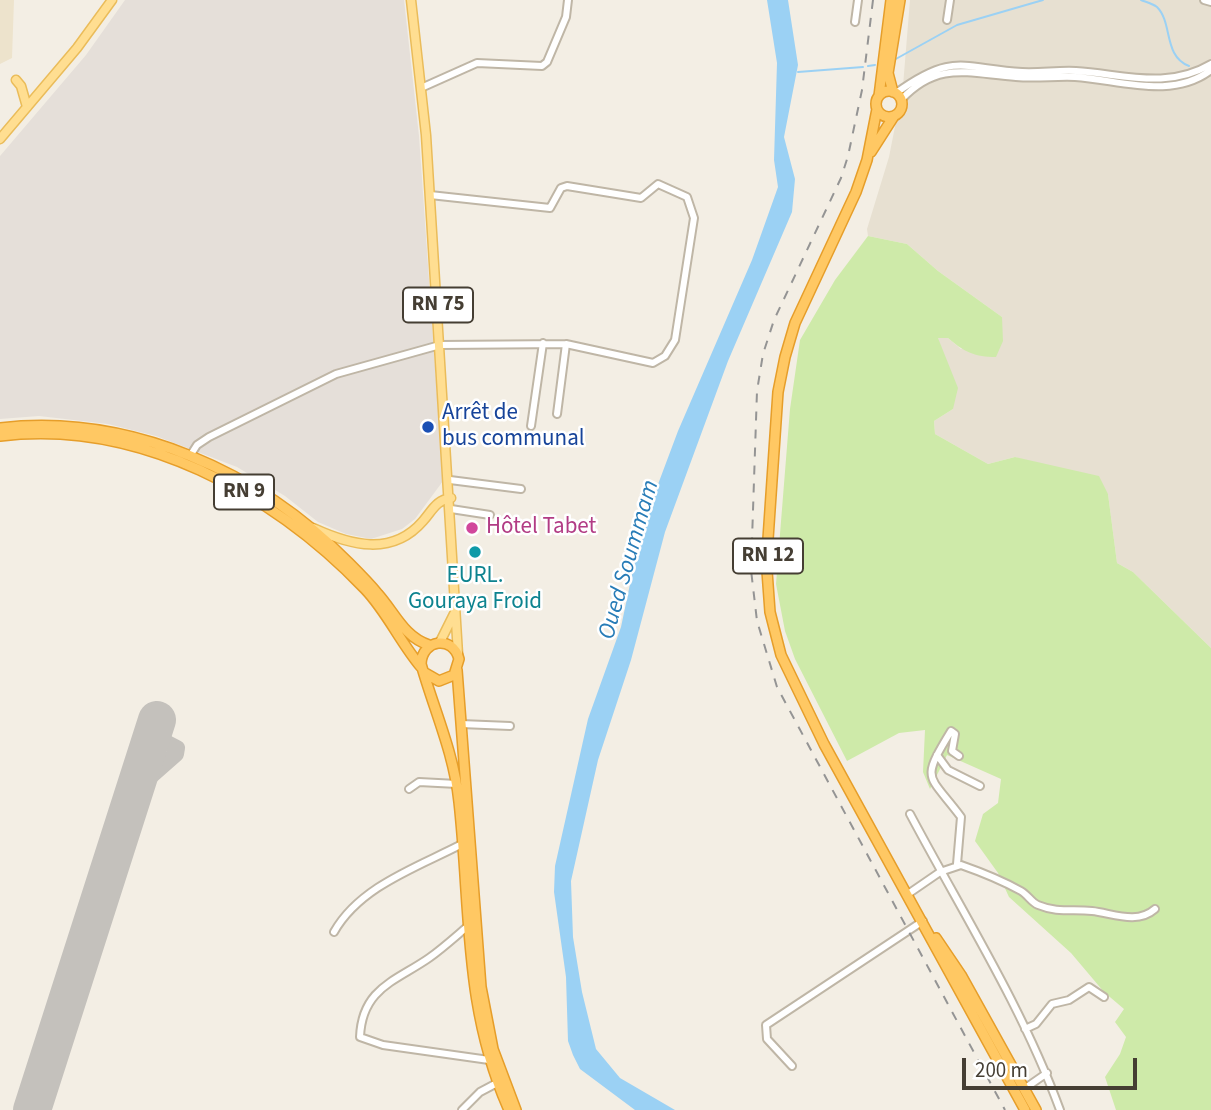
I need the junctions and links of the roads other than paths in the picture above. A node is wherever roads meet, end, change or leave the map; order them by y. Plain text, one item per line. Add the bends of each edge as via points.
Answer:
1 (112, 0) edge
2 (411, 0) edge
3 (568, 0) edge
4 (858, 0) edge
5 (891, 0) edge
6 (900, 0) edge
7 (950, 0) edge
8 (1204, 0) edge
9 (1211, 2) edge
10 (947, 20) dead end
11 (855, 22) dead end
12 (1211, 64) edge
13 (1211, 70) edge
14 (1207, 76) edge
15 (16, 80) dead end
16 (421, 88) junction
17 (897, 95) junction
18 (879, 96) junction
19 (27, 107) junction
20 (877, 108) junction
21 (894, 116) junction
22 (0, 139) edge
23 (867, 160) junction
24 (430, 195) junction
25 (543, 343) junction
26 (566, 344) junction
27 (440, 345) junction
28 (557, 414) dead end
29 (531, 426) dead end
30 (0, 428) edge
31 (0, 436) edge
32 (190, 456) junction
33 (450, 480) junction
34 (521, 489) dead end
35 (451, 498) junction
36 (451, 509) junction
37 (490, 515) dead end
38 (311, 527) junction
39 (455, 611) junction
40 (440, 642) junction
41 (429, 645) junction
42 (458, 654) junction
43 (457, 670) junction
44 (423, 671) junction
45 (461, 724) junction
46 (510, 726) dead end
47 (937, 755) junction
48 (959, 756) dead end
49 (457, 784) junction
50 (981, 786) dead end
51 (409, 789) dead end
52 (910, 814) dead end
53 (463, 844) junction
54 (957, 864) junction
55 (940, 872) junction
56 (908, 894) junction
57 (1155, 909) dead end
58 (923, 920) junction
59 (468, 926) junction
60 (334, 932) dead end
61 (929, 932) junction
62 (1104, 997) dead end
63 (1025, 1029) junction
64 (489, 1060) junction
65 (792, 1066) dead end
66 (1047, 1073) junction
67 (497, 1083) junction
68 (1024, 1089) junction
69 (462, 1110) edge
70 (509, 1110) edge
71 (516, 1110) edge
72 (1025, 1110) edge
73 (1036, 1110) edge
74 (1060, 1110) edge

1 - 19 main road
2 - 16 main road, RN 75
3 - 16 street via 566,17 542,66 477,63
4 - 11 street
5 - 18 highway
6 - 17 highway via 888,73
7 - 10 street
8 - 9 street
12 - 17 street via 1189,76 1154,80 961,64 931,71
13 - 14 street
14 - 17 street via 1186,83 1144,86 965,70 931,78
15 - 19 main road
16 - 24 main road, RN 75
17 - 18 highway
17 - 21 highway via 901,109
18 - 20 highway
19 - 22 main road
20 - 21 highway via 884,116
20 - 23 highway, RN 12
21 - 23 highway, RN 12
23 - 56 highway, RN 12 via 785,357 778,392 768,590 774,633 787,670
24 - 26 street via 550,208 561,188 567,186 641,198 658,184 687,197 694,218 675,340 665,356 653,363
24 - 27 main road, RN 75
25 - 26 street
25 - 27 street
25 - 29 street
26 - 28 street
27 - 32 street via 319,381 209,437
27 - 33 main road, RN 75
30 - 32 highway, RN 9 via 38,425 106,433
31 - 44 highway, RN 9 via 38,433 107,442 187,466 243,491 305,533 366,591
32 - 38 highway, RN 9 via 255,487
33 - 34 street
33 - 35 main road, RN 75
35 - 36 main road, RN 75
35 - 38 main road via 438,503 406,535 379,545 344,541
36 - 37 street
36 - 39 main road, RN 75
38 - 41 highway, RN 9 via 378,593 410,636
39 - 40 main road, RN 75
39 - 42 main road, RN 75
40 - 41 highway
40 - 42 highway via 451,645
41 - 44 highway via 421,658
42 - 43 highway
43 - 44 highway via 444,680 433,680
43 - 45 highway
44 - 49 highway, RN 9
45 - 46 street
45 - 71 highway via 481,987 493,1049
47 - 48 street via 952,731 951,747
47 - 50 street via 948,770
47 - 54 street via 932,762 934,784 961,817
49 - 51 street via 419,782
49 - 53 highway, RN 9
52 - 55 street
53 - 59 highway, RN 9
53 - 60 street via 378,887
54 - 55 street
54 - 57 street via 1049,909 1131,916 1148,915
55 - 56 street
55 - 63 street
56 - 58 highway, RN 12
58 - 61 highway, RN 12
58 - 65 street via 766,1025 767,1039
59 - 64 highway, RN 9 via 474,993
59 - 64 street via 378,991 367,1006 360,1037 383,1045
61 - 68 highway, RN 12 via 961,975
61 - 72 highway, RN 12
62 - 63 street via 1089,987 1052,1004
63 - 66 street
64 - 67 highway, RN 9
66 - 68 street
66 - 74 street
67 - 69 street
67 - 70 highway, RN 9
68 - 73 highway, RN 12

